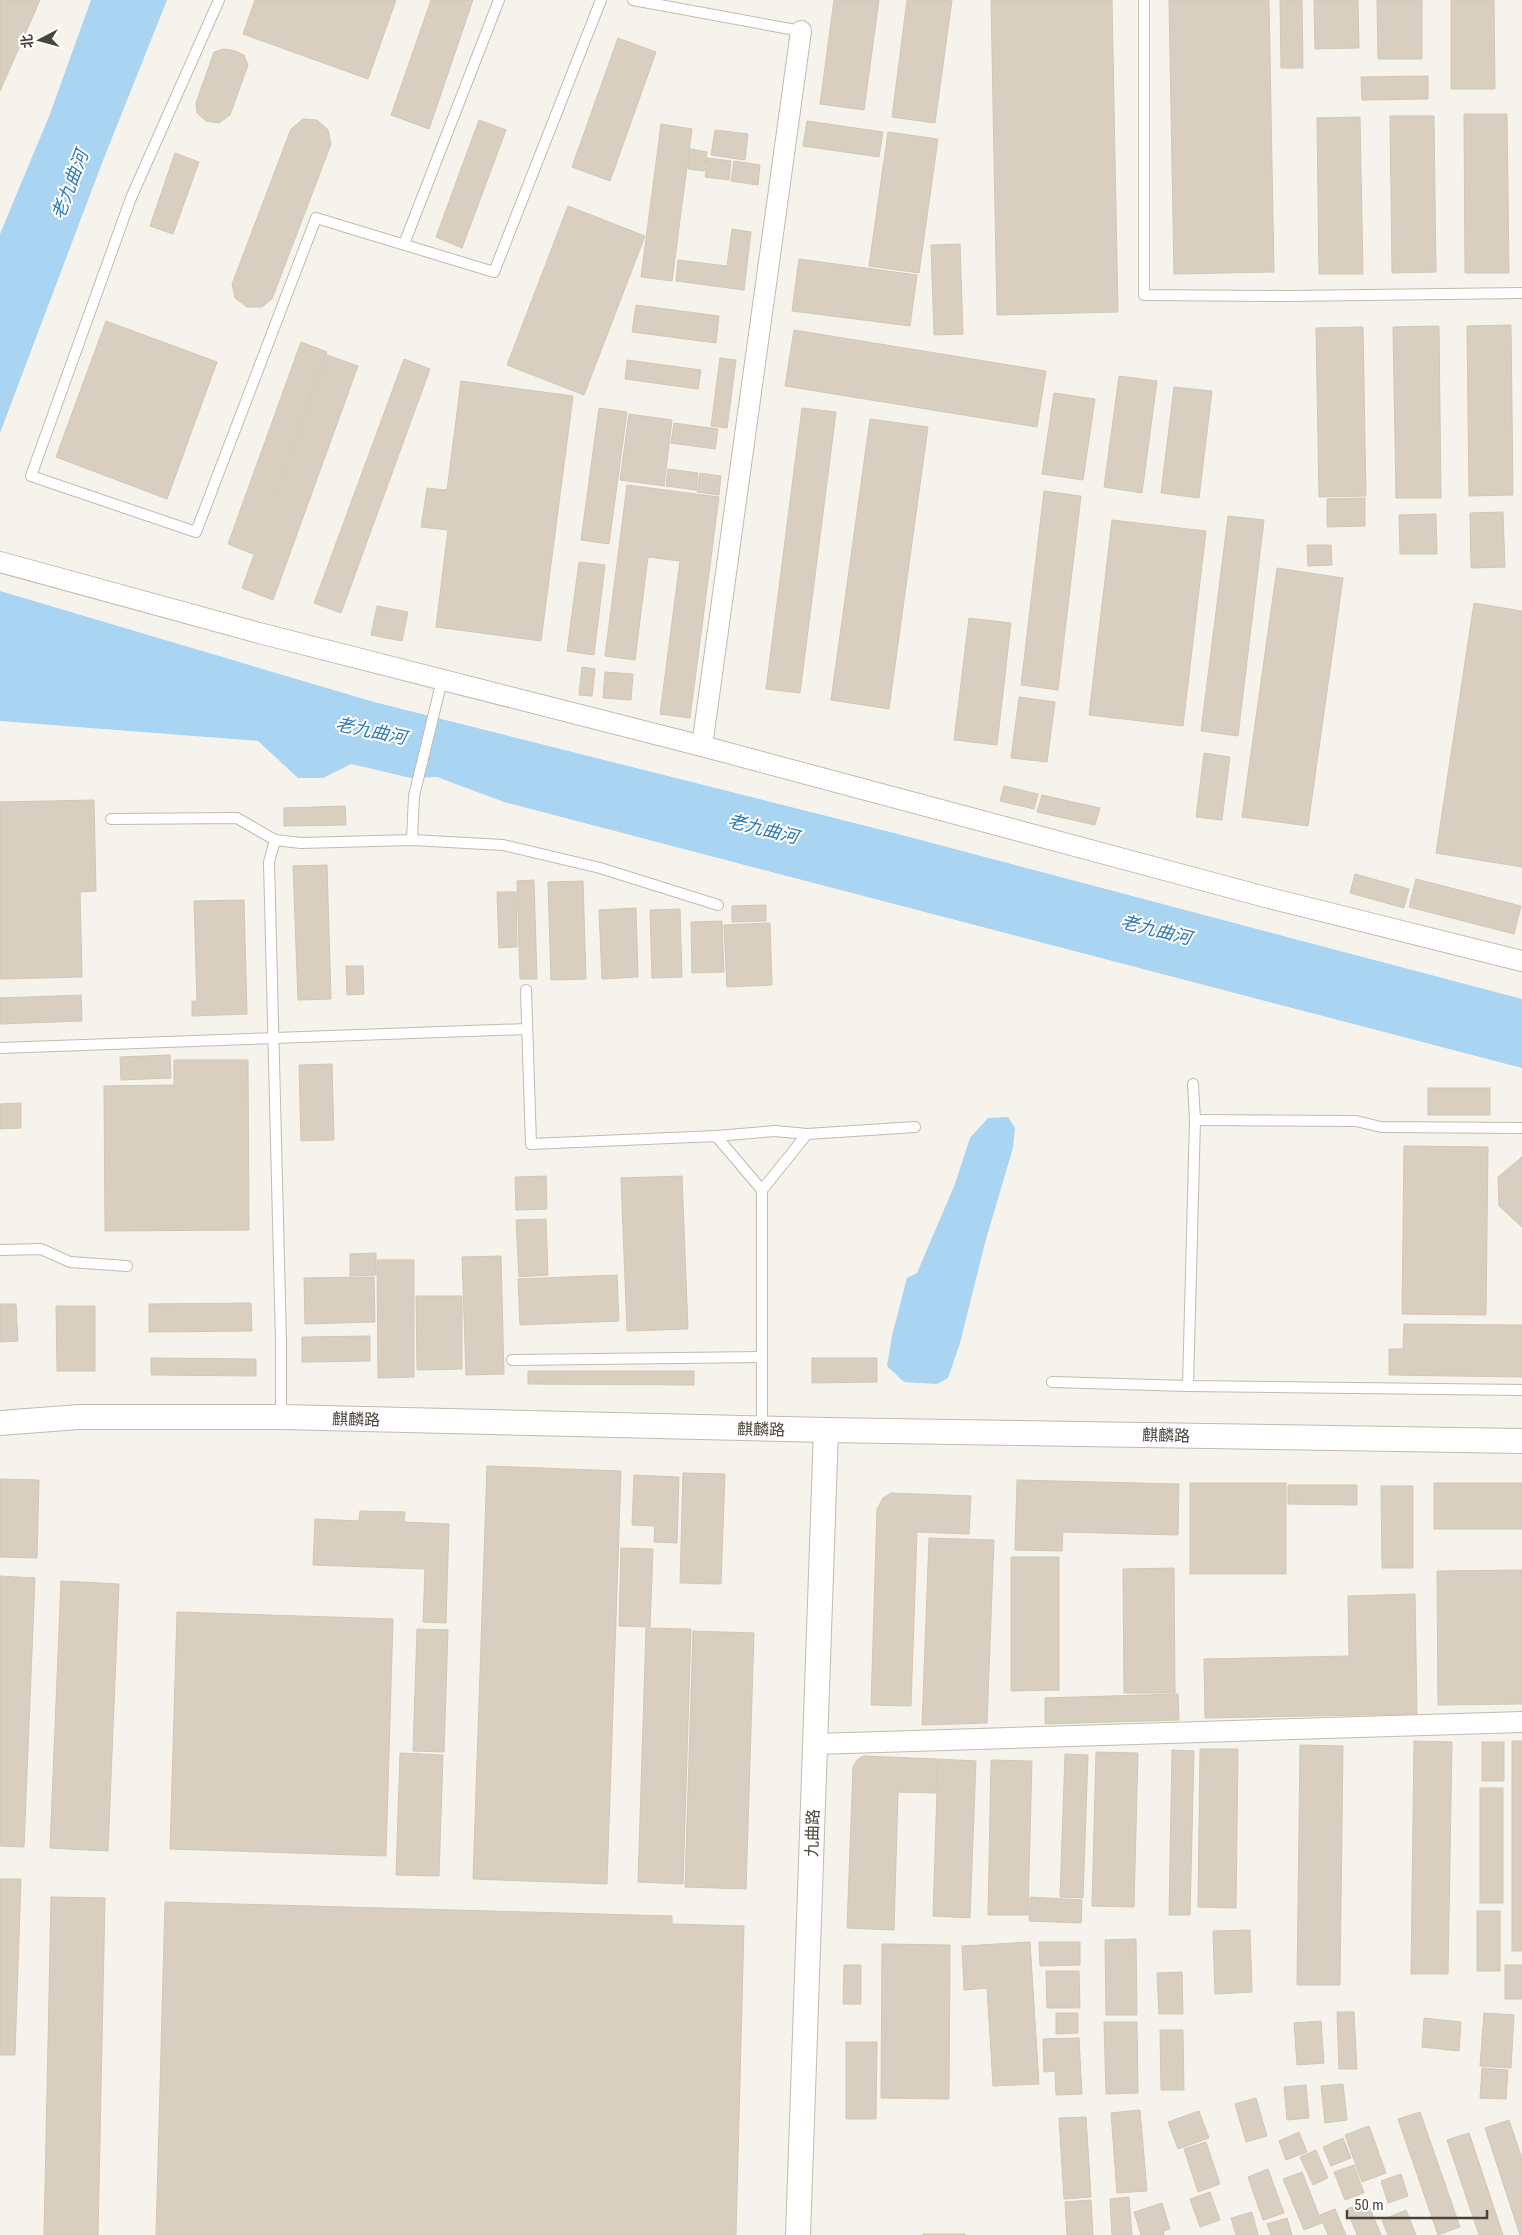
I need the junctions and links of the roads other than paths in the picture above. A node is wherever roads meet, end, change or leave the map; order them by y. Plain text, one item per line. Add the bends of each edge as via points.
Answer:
1 (219, 0) edge
2 (499, 0) edge
3 (601, 0) edge
4 (633, 0) edge
5 (1144, 0) edge
6 (801, 31) joint
7 (404, 244) junction
8 (1522, 293) edge
9 (0, 562) edge
10 (442, 680) junction
11 (702, 746) junction
12 (112, 819) dead end
13 (276, 840) junction
14 (412, 840) junction
15 (718, 905) dead end
16 (1522, 961) edge
17 (526, 990) dead end
18 (528, 1029) junction
19 (273, 1039) junction
20 (0, 1048) edge
21 (1193, 1084) dead end
22 (1195, 1120) junction
23 (915, 1127) dead end
24 (1522, 1128) edge
25 (807, 1134) junction
26 (716, 1136) junction
27 (762, 1190) junction
28 (0, 1250) edge
29 (127, 1266) dead end
30 (762, 1357) junction
31 (512, 1360) dead end
32 (1052, 1382) dead end
33 (1188, 1386) junction
34 (1522, 1390) edge
35 (281, 1417) junction
36 (0, 1423) edge
37 (762, 1429) junction
38 (826, 1430) junction
39 (1522, 1441) edge
40 (1522, 1722) edge
41 (815, 1744) junction
42 (798, 2235) edge

1 - 7 lane via 131,198 30,476 196,532 316,218
2 - 7 lane
3 - 7 lane via 494,272
4 - 6 lane
5 - 8 lane via 1144,295
6 - 11 street
9 - 10 street
10 - 11 street
10 - 14 lane via 414,796
11 - 16 street via 1269,898
12 - 13 lane via 237,818
13 - 14 lane via 301,843
13 - 19 lane via 269,862
14 - 15 lane via 503,845 600,868
17 - 18 lane
18 - 19 lane
18 - 26 lane via 531,1144
19 - 20 lane
19 - 35 lane
21 - 22 lane
22 - 24 lane via 1356,1121 1382,1127
22 - 33 lane
23 - 25 lane
25 - 26 lane via 775,1131
25 - 27 lane
26 - 27 lane
27 - 30 lane
28 - 29 lane via 40,1249 70,1262
30 - 31 lane
30 - 37 lane
32 - 33 lane
33 - 34 lane
35 - 36 street, 麒麟路 via 79,1417
35 - 37 street, 麒麟路
37 - 38 street, 麒麟路
38 - 39 street, 麒麟路
38 - 41 street, 九曲路
40 - 41 street
41 - 42 street, 九曲路

